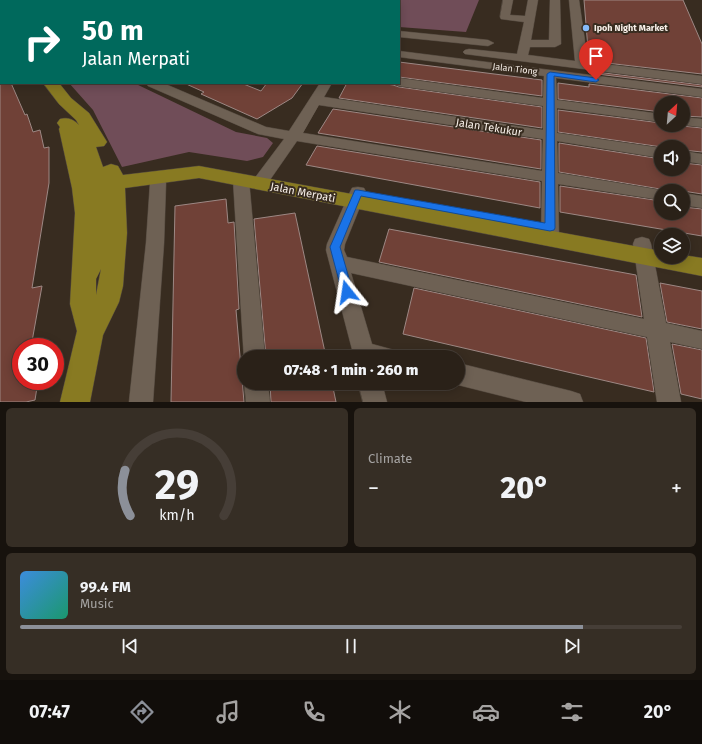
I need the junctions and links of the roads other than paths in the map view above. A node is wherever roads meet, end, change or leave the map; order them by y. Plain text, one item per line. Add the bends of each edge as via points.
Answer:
1 (508, 0) edge
2 (533, 0) edge
3 (555, 0) edge
4 (574, 0) edge
5 (529, 20) junction
6 (400, 34) edge
7 (525, 43) junction
8 (400, 44) edge
9 (400, 54) edge
10 (501, 55) junction
11 (522, 58) junction
12 (587, 66) junction
13 (550, 74) junction
14 (702, 80) edge
15 (400, 82) edge
16 (52, 84) edge
17 (154, 84) edge
18 (325, 84) edge
19 (702, 93) edge
20 (316, 100) junction
21 (65, 101) junction
22 (550, 102) junction
23 (654, 117) edge
24 (690, 122) edge
25 (66, 123) junction
26 (702, 123) edge
27 (294, 135) junction
28 (550, 136) junction
29 (654, 152) edge
30 (690, 157) edge
31 (702, 159) edge
32 (550, 177) junction
33 (250, 179) junction
34 (111, 180) junction
35 (158, 183) junction
36 (654, 194) edge
37 (356, 197) junction
38 (690, 199) edge
39 (702, 202) edge
40 (116, 226) junction
41 (550, 233) junction
42 (649, 249) edge
43 (690, 253) edge
44 (702, 255) edge
45 (339, 263) junction
46 (702, 267) edge
47 (83, 281) junction
48 (657, 331) junction
49 (90, 332) junction
50 (702, 340) edge
51 (254, 350) edge
52 (363, 350) edge
53 (465, 376) edge
54 (257, 390) edge
55 (372, 390) edge
56 (75, 402) edge
57 (140, 402) edge
58 (258, 402) edge
59 (375, 402) edge
60 (571, 402) edge
61 (669, 402) edge

1 - 5 street via 505,17
2 - 5 street
3 - 7 street via 555,44
4 - 12 street via 581,62
5 - 7 street
6 - 10 street via 496,44 503,48
7 - 11 street
8 - 10 street
9 - 13 street, Jalan Tiong
10 - 11 street
11 - 12 street
12 - 14 street
13 - 19 street, Jalan Tiong
13 - 22 street
15 - 22 street
16 - 21 main road
17 - 27 street via 260,130
18 - 20 street
20 - 27 street
20 - 28 street, Jalan Tekukur
21 - 25 main road
21 - 34 main road via 83,117 99,142
22 - 23 street
22 - 28 street
24 - 26 street
25 - 34 main road via 81,136 99,181
25 - 47 main road via 86,213
27 - 32 street
27 - 33 street
28 - 29 street, Jalan Tekukur
28 - 32 street
30 - 31 street
32 - 36 street
32 - 41 street
33 - 34 main road, Jalan Merpati via 194,172
33 - 34 main road, Jalan Merpati via 207,165 183,164
33 - 35 main road via 201,178
33 - 37 main road, Jalan Merpati
33 - 51 street
34 - 40 main road
34 - 47 main road via 97,191 101,237 96,257
35 - 40 main road via 128,199
35 - 57 street
37 - 41 main road, Jalan Merpati
37 - 45 street via 335,247
38 - 39 street
40 - 49 main road via 108,299
41 - 42 main road, Jalan Merpati
42 - 46 main road, Jalan Merpati
42 - 48 street
43 - 44 main road
45 - 48 street
45 - 52 street
47 - 49 main road via 83,304
48 - 50 street
48 - 61 street
49 - 56 main road
53 - 60 street
54 - 58 street
55 - 59 street

